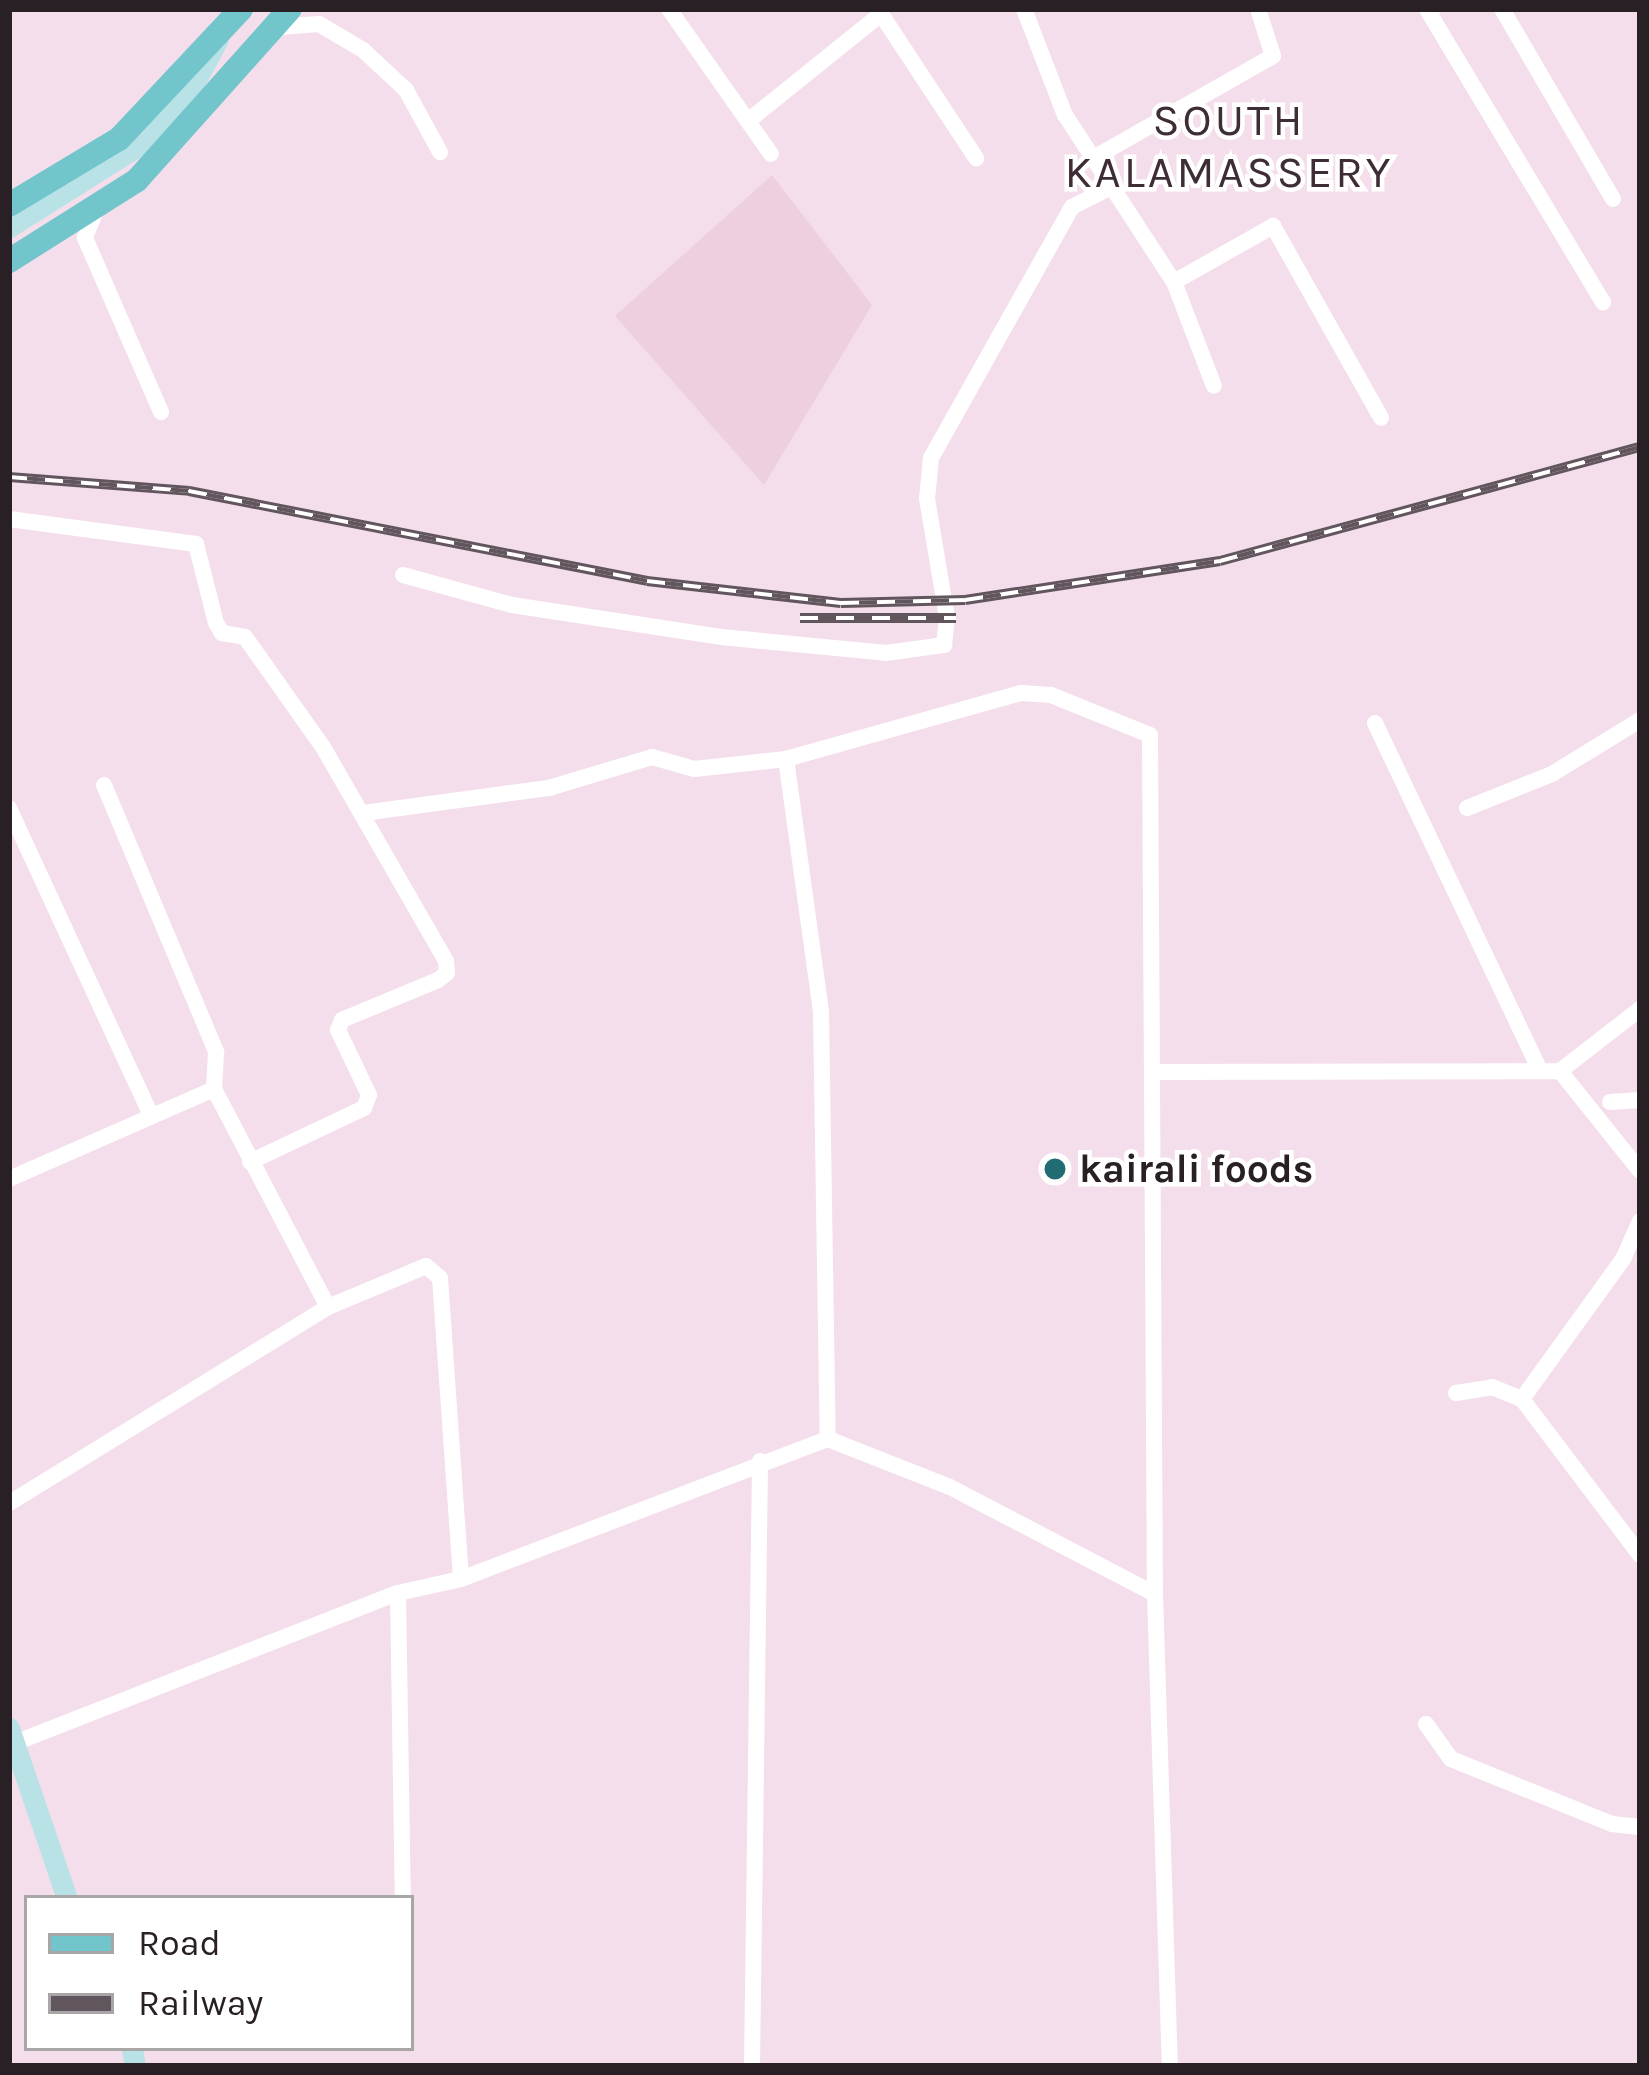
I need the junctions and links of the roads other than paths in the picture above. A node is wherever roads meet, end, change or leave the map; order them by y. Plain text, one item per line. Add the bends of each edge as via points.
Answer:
1 (241, 9) edge
2 (669, 9) edge
3 (1024, 9) edge
4 (1433, 9) edge
5 (1502, 9) edge
6 (1258, 12) edge
7 (282, 17) edge
8 (221, 28) junction
9 (253, 56) junction
10 (191, 88) junction
11 (748, 122) junction
12 (440, 152) dead end
13 (771, 154) dead end
14 (1097, 156) junction
15 (976, 158) dead end
16 (1115, 184) junction
17 (1613, 199) dead end
18 (9, 205) edge
19 (98, 205) junction
20 (9, 215) edge
21 (9, 227) edge
22 (14, 258) edge
23 (1174, 282) junction
24 (1603, 302) dead end
25 (1214, 386) dead end
26 (161, 412) dead end
27 (1381, 418) dead end
28 (9, 519) edge
29 (403, 575) dead end
30 (1640, 719) edge
31 (1375, 723) dead end
32 (786, 760) junction
33 (104, 784) dead end
34 (9, 808) edge
35 (1467, 808) dead end
36 (363, 813) junction
37 (1640, 1009) edge
38 (1538, 1066) junction
39 (1560, 1071) junction
40 (1153, 1072) junction
41 (214, 1089) junction
42 (1640, 1100) edge
43 (1610, 1102) dead end
44 (150, 1113) junction
45 (250, 1162) junction
46 (1640, 1171) edge
47 (9, 1179) edge
48 (1640, 1221) edge
49 (328, 1307) junction
50 (1456, 1393) dead end
51 (1522, 1399) junction
52 (828, 1439) junction
53 (760, 1461) junction
54 (9, 1503) edge
55 (1640, 1555) edge
56 (461, 1579) junction
57 (398, 1593) junction
58 (1156, 1594) junction
59 (1426, 1724) dead end
60 (11, 1736) edge
61 (1640, 1827) edge
62 (66, 1895) edge
63 (404, 1895) edge
64 (752, 2066) edge
65 (1170, 2066) edge

1 - 8 main road
2 - 11 street
3 - 14 street via 1065,115
4 - 24 street
5 - 17 street
6 - 14 street via 1273,56
7 - 9 main road
7 - 12 street via 320,24 363,50 406,90
8 - 10 main road
8 - 18 main road via 119,139
9 - 10 main road
9 - 19 main road via 137,180
10 - 21 main road via 113,166
11 - 13 street
11 - 15 street via 881,14
14 - 16 street
16 - 23 street
16 - 29 street via 1072,207 932,458 927,499 947,618 944,646 886,653 665,630 512,605
19 - 22 main road
19 - 26 street via 85,238
20 - 22 main road
23 - 25 street
23 - 27 street via 1273,226
28 - 36 street via 196,544 222,632 245,637
30 - 35 street via 1552,774
31 - 38 street
32 - 36 street via 694,769 652,758 549,788
32 - 40 street via 1021,693 1051,695 1150,735
32 - 52 street via 821,1012
33 - 41 street via 216,1052
34 - 44 street
36 - 45 street via 447,974 348,1012 338,1030 365,1082 364,1108
37 - 39 street
38 - 39 street
38 - 40 street
39 - 46 street
40 - 58 street
41 - 44 street
41 - 45 street
42 - 43 street
44 - 47 street
45 - 49 street
48 - 51 street via 1623,1259
49 - 54 street
49 - 56 street via 426,1266 440,1278
50 - 51 street via 1492,1388
51 - 55 street
52 - 53 street
52 - 58 street via 950,1487
53 - 56 street
53 - 64 street
56 - 57 street
57 - 60 street
57 - 63 street
58 - 65 street
59 - 61 street via 1451,1759 1612,1824
60 - 62 main road

